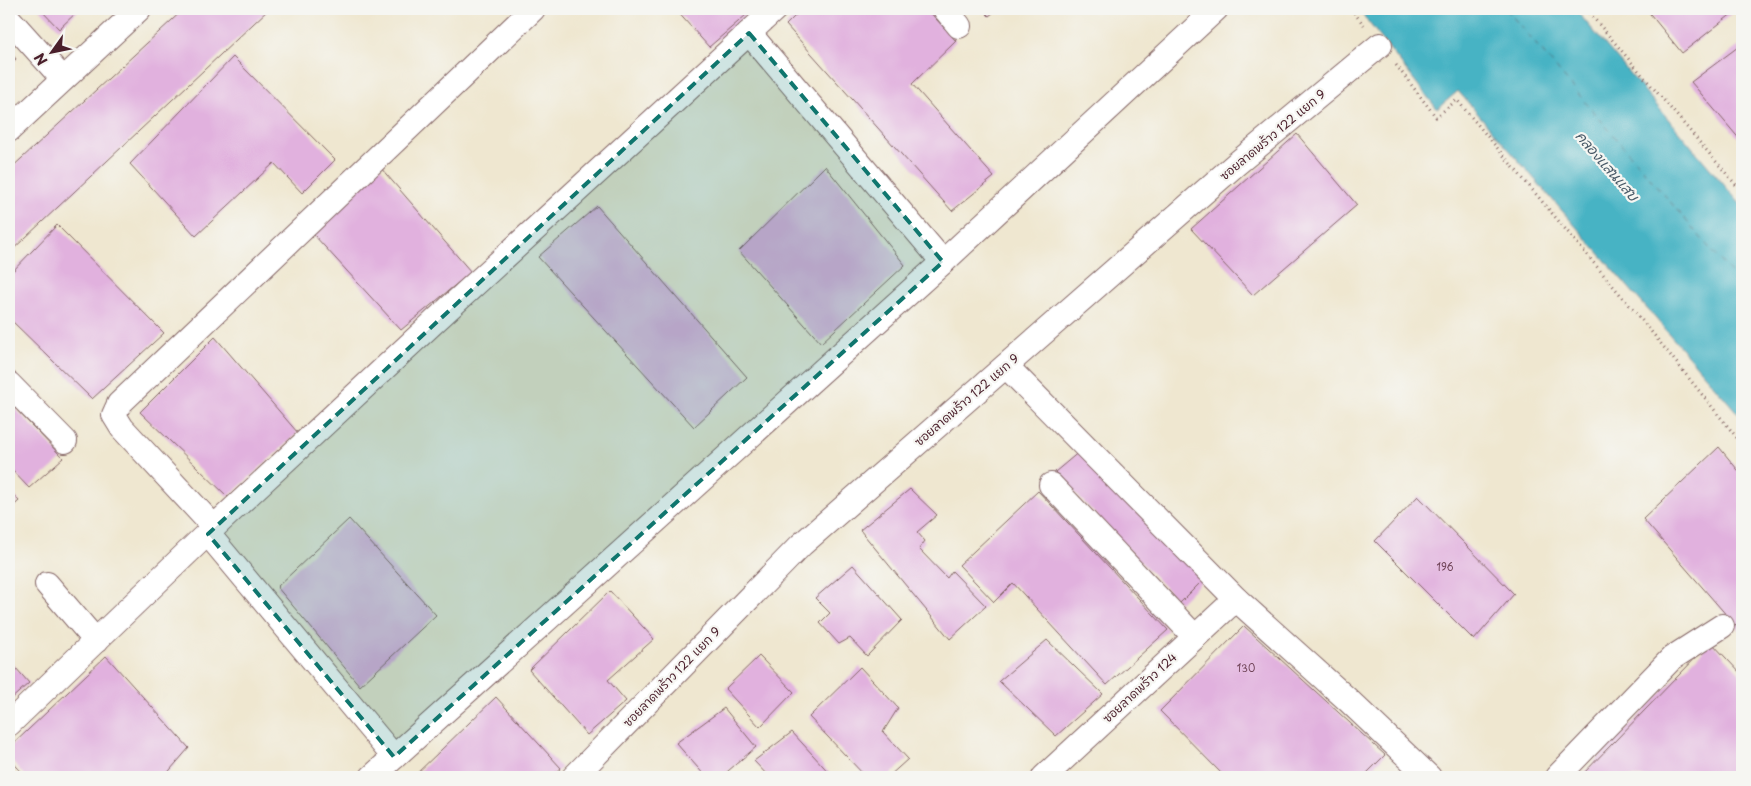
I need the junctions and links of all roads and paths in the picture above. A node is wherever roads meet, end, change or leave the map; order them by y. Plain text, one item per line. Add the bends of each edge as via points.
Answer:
1 (139, 9) edge
2 (532, 9) edge
3 (775, 9) edge
4 (1216, 9) edge
5 (1351, 9) edge
6 (1586, 9) edge
7 (9, 19) edge
8 (749, 33) junction
9 (1380, 46) junction
10 (64, 79) junction
11 (9, 130) edge
12 (1742, 192) edge
13 (943, 262) junction
14 (1006, 366) junction
15 (9, 384) edge
16 (64, 441) dead end
17 (1742, 444) edge
18 (1051, 485) dead end
19 (211, 530) junction
20 (47, 584) dead end
21 (1236, 599) junction
22 (1722, 626) dead end
23 (1195, 637) junction
24 (96, 641) junction
25 (9, 724) edge
26 (394, 757) junction
27 (372, 777) edge
28 (574, 777) edge
29 (1044, 777) edge
30 (1429, 777) edge
31 (1557, 777) edge

1 - 10 street
2 - 19 street via 119,404 114,415 122,428
3 - 8 street
4 - 13 street
5 - 9 path
6 - 12 path
7 - 10 street
8 - 13 street
8 - 19 street
9 - 14 street, ซอยลาดพร้าว 122 แยก 9 via 1235,165
9 - 17 path via 1436,117 1457,100
10 - 11 street
13 - 26 street
14 - 21 street
14 - 28 street, ซอยลาดพร้าว 122 แยก 9 via 801,545
15 - 16 street
18 - 23 street
19 - 24 street
19 - 26 street
20 - 24 street
21 - 23 street, ซอยลาดพร้าว 124
21 - 30 street
22 - 31 street via 1672,658
23 - 29 street, ซอยลาดพร้าว 124
24 - 25 street
26 - 27 street

